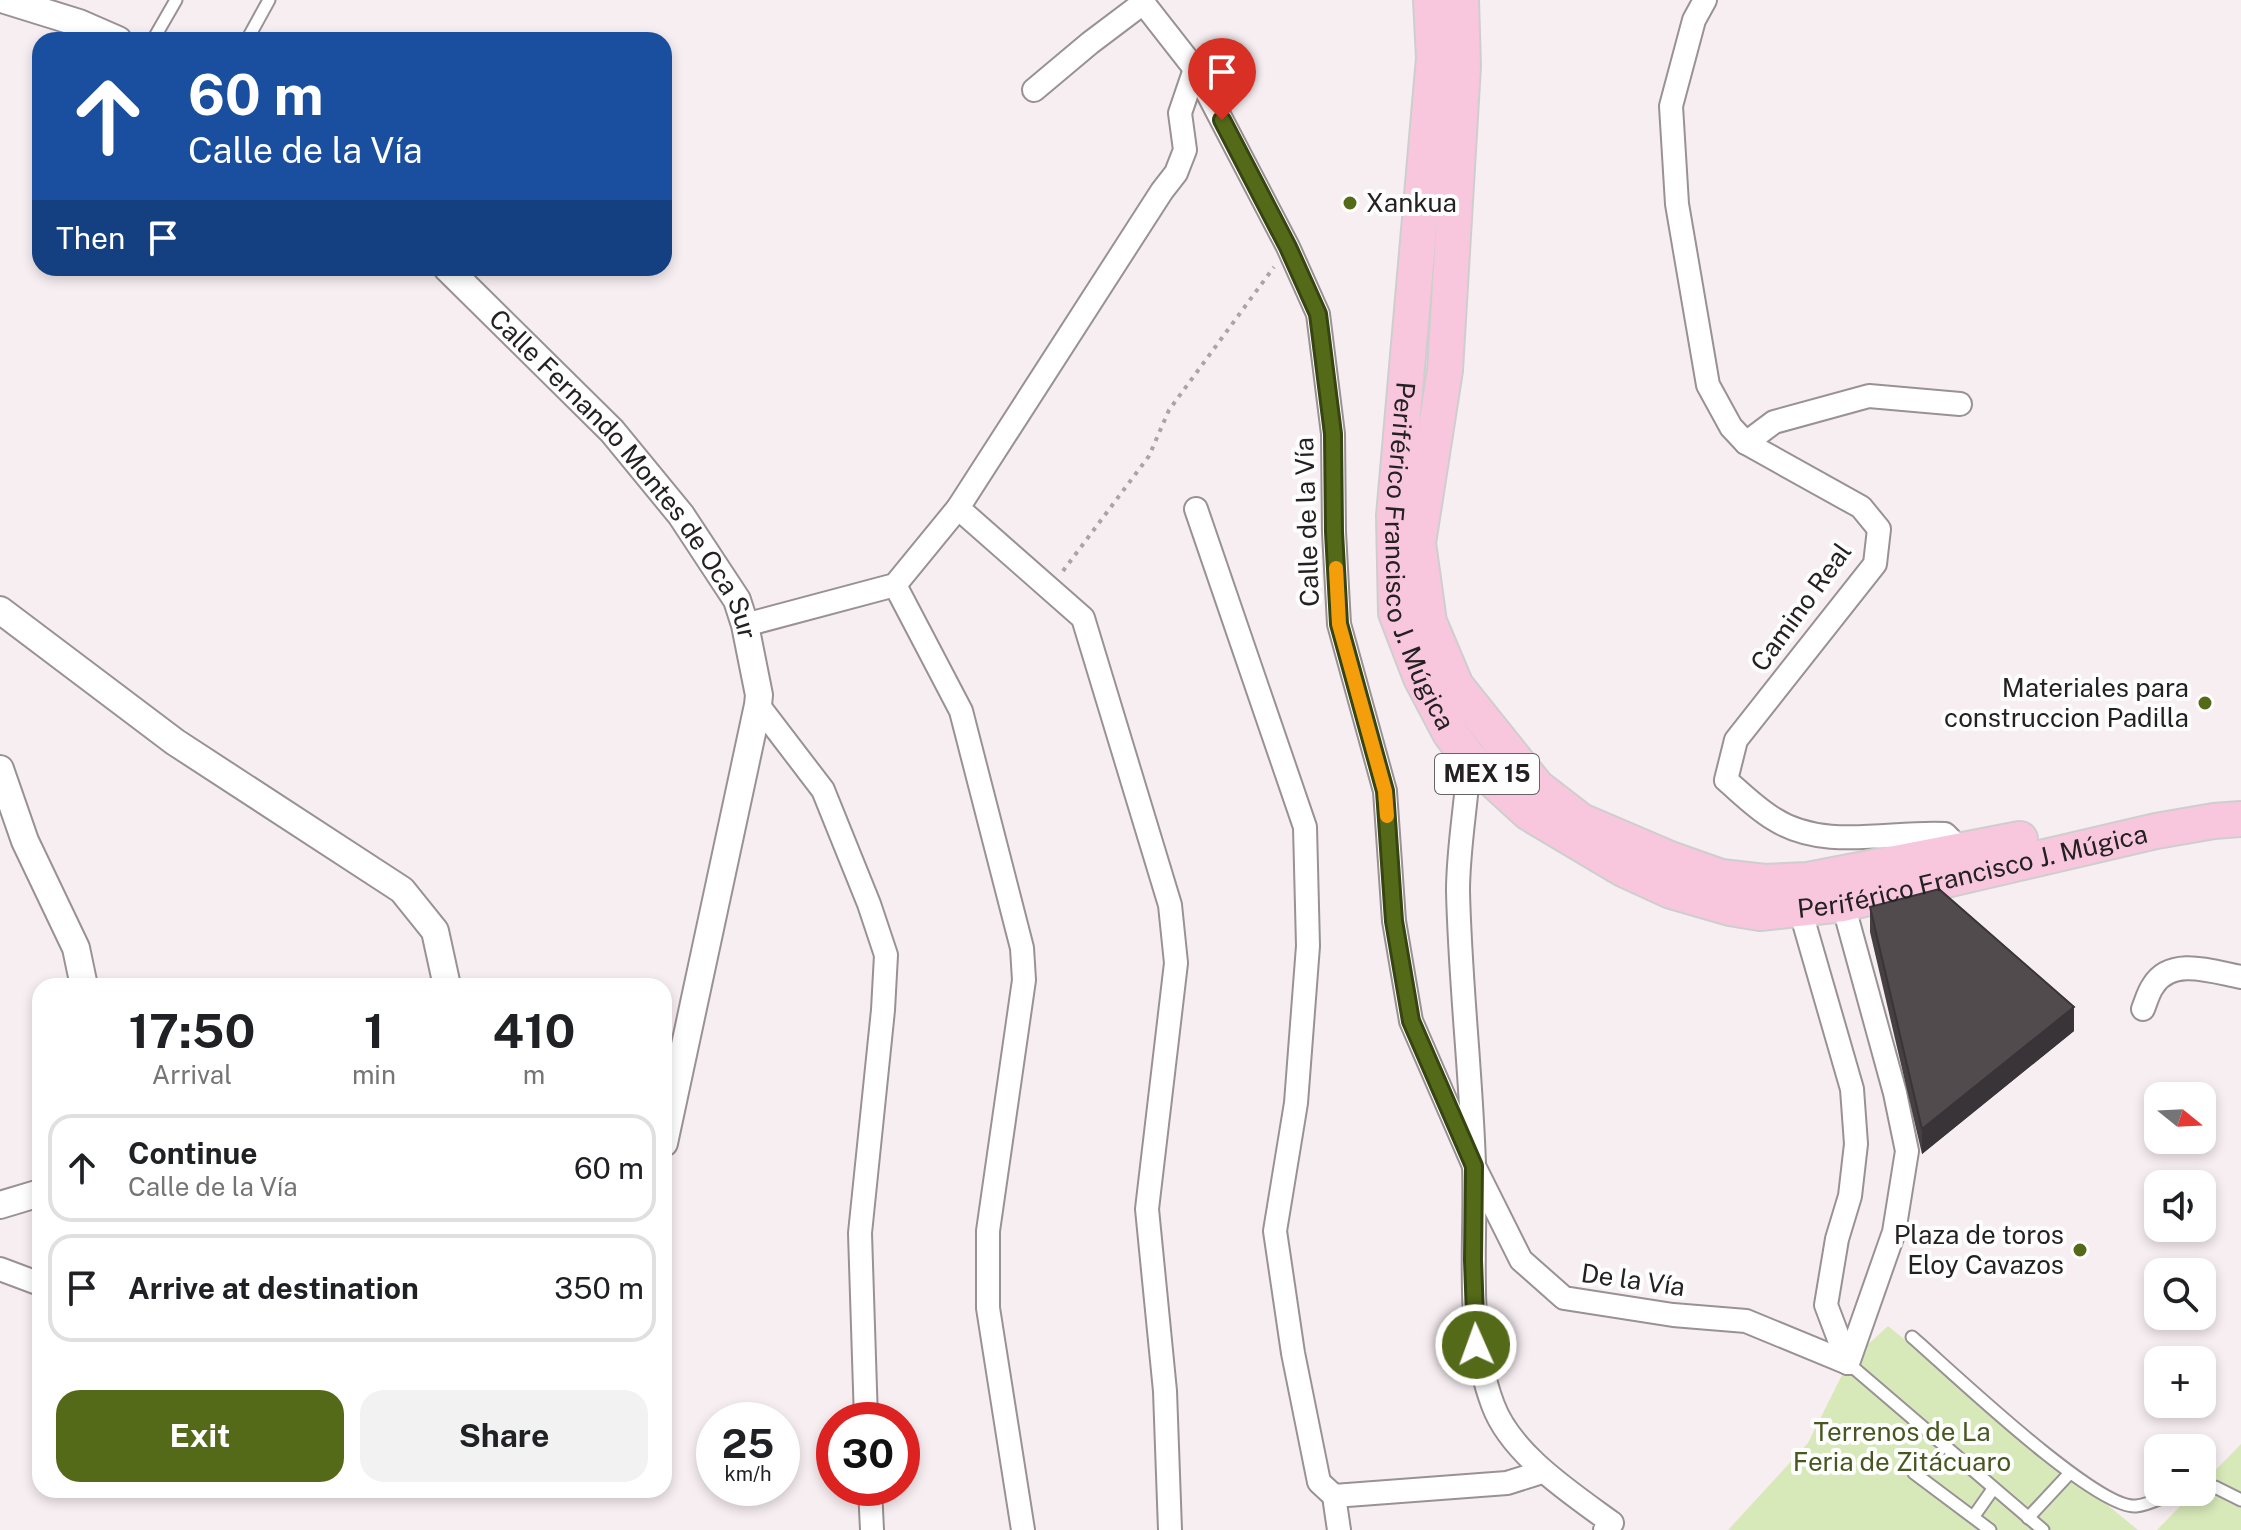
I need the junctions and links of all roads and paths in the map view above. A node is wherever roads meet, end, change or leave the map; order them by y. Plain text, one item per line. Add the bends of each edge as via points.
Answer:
1 (5, 0) edge
2 (176, 0) edge
3 (269, 0) edge
4 (1431, 0) edge
5 (1461, 0) edge
6 (1705, 0) edge
7 (1142, 2) edge
8 (100, 32) edge
9 (158, 32) edge
10 (251, 32) edge
11 (1195, 69) junction
12 (1034, 90) dead end
13 (1288, 247) junction
14 (455, 276) edge
15 (1960, 404) dead end
16 (1746, 443) junction
17 (958, 508) junction
18 (1196, 509) dead end
19 (895, 585) junction
20 (1049, 589) junction
21 (0, 610) edge
22 (745, 625) junction
23 (758, 705) junction
24 (1469, 758) junction
25 (0, 769) edge
26 (2241, 799) edge
27 (2241, 819) edge
28 (1962, 851) junction
29 (1843, 904) junction
30 (1800, 909) junction
31 (2241, 977) edge
32 (82, 978) edge
33 (445, 978) edge
34 (2143, 1009) dead end
35 (672, 1106) edge
36 (1474, 1166) junction
37 (32, 1195) edge
38 (0, 1205) edge
39 (0, 1269) edge
40 (32, 1281) edge
41 (1912, 1337) dead end
42 (1848, 1363) junction
43 (865, 1402) edge
44 (1542, 1472) junction
45 (1914, 1473) dead end
46 (2069, 1474) junction
47 (2216, 1488) edge
48 (1993, 1489) junction
49 (1334, 1496) junction
50 (2241, 1500) edge
51 (2144, 1504) edge
52 (871, 1506) edge
53 (1974, 1516) junction
54 (2028, 1518) junction
55 (1613, 1528) edge
56 (872, 1530) edge
57 (1023, 1530) edge
58 (1170, 1530) edge
59 (1339, 1530) edge
60 (1990, 1530) edge
61 (2043, 1530) edge

1 - 8 street
2 - 9 lane
3 - 10 lane
4 - 24 main road, Periférico Francisco J. Múgica / MEX 15 via 1434,58 1394,516 1396,613 1421,678
5 - 28 main road, Periférico Francisco J. Múgica / MEX 15 via 1463,66 1445,370 1418,543 1429,622 1456,686 1537,787 1581,821 1721,877 1808,880
6 - 16 street, Camino Real via 1694,20 1671,106 1677,204 1708,385
7 - 11 street, Calle de la Vía
7 - 12 street
11 - 13 street, Calle de la Vía
11 - 17 street via 1180,113 1185,150 1176,173
13 - 20 path via 1169,410 1149,456
13 - 36 street, Calle de la Vía via 1318,314 1333,434 1339,624 1385,791 1394,921 1411,1021
14 - 22 street, Calle Fernando Montes de Oca Sur via 612,431 681,515 737,600
15 - 16 street via 1869,396 1774,422
16 - 28 street, Camino Real via 1861,507 1879,529 1875,564 1736,740 1726,780 1795,830 1820,837 1945,834
17 - 19 street
17 - 20 street
18 - 49 street via 1305,827 1308,946 1296,1103 1275,1231 1319,1482
19 - 22 street
19 - 57 street via 961,711 1022,948 1024,980 988,1231 988,1308
20 - 58 street via 1083,618 1170,905 1176,963 1147,1209 1165,1391
21 - 33 street via 175,742 402,890 435,931
22 - 23 street, Calle Fernando Montes de Oca Sur
23 - 35 street, Calle Fernando Montes de Oca Sur
23 - 43 street via 823,790 886,955 860,1233
24 - 30 main road, Periférico Francisco J. Múgica / MEX 15 via 1529,813 1671,891 1760,913
24 - 36 street via 1458,889
25 - 32 street via 25,841 76,948
26 - 28 main road, Periférico Francisco J. Múgica / MEX 15
27 - 29 main road, Periférico Francisco J. Múgica / MEX 15 via 2156,831
29 - 30 main road, Periférico Francisco J. Múgica / MEX 15
29 - 42 street via 1912,1147 1894,1232
30 - 42 street via 1852,1089 1856,1144 1850,1196 1826,1305
31 - 34 street via 2194,968 2170,971 2154,983
36 - 42 street, De la Vía via 1521,1260 1564,1298 1746,1321
36 - 44 street via 1476,1345 1493,1408
37 - 38 street
39 - 40 street
41 - 46 lane
42 - 48 lane
44 - 49 street via 1507,1483
44 - 55 street
45 - 53 lane
46 - 51 lane via 2116,1501 2135,1507
46 - 54 lane
47 - 50 lane
48 - 53 lane
48 - 54 lane
49 - 59 street
52 - 56 street
53 - 60 lane
54 - 61 lane

